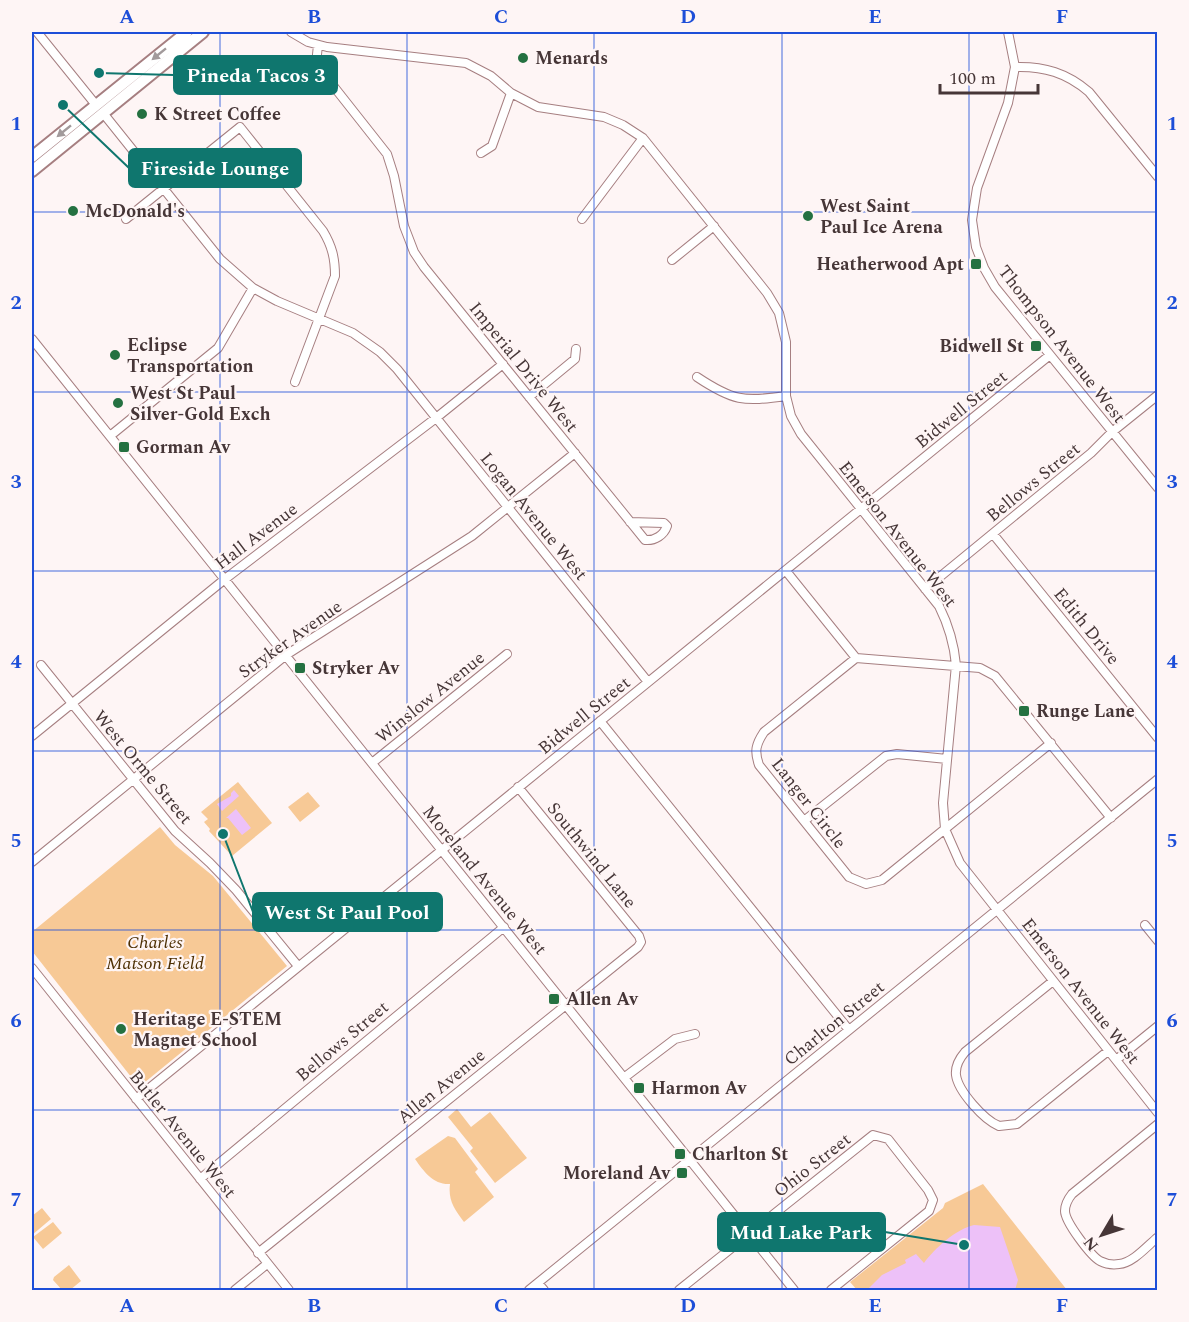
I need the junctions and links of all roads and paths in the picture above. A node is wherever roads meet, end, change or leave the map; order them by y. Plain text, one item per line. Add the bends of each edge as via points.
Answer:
1 (36, 32) edge
2 (187, 32) edge
3 (203, 32) edge
4 (291, 32) edge
5 (1008, 32) edge
6 (32, 34) edge
7 (318, 45) junction
8 (1015, 67) junction
9 (511, 93) junction
10 (99, 109) junction
11 (643, 138) junction
12 (481, 153) dead end
13 (32, 157) edge
14 (32, 171) edge
15 (1158, 177) edge
16 (163, 189) junction
17 (126, 219) dead end
18 (582, 219) dead end
19 (714, 226) junction
20 (672, 260) dead end
21 (253, 288) junction
22 (320, 318) junction
23 (32, 339) edge
24 (576, 349) dead end
25 (1050, 355) junction
26 (503, 364) junction
27 (697, 377) dead end
28 (294, 382) dead end
29 (1158, 395) edge
30 (786, 396) junction
31 (529, 397) junction
32 (436, 418) junction
33 (1112, 432) junction
34 (110, 436) junction
35 (575, 453) junction
36 (1158, 488) edge
37 (508, 507) junction
38 (861, 510) junction
39 (630, 522) dead end
40 (993, 534) junction
41 (786, 571) junction
42 (225, 579) junction
43 (925, 589) junction
44 (507, 654) dead end
45 (286, 655) junction
46 (856, 658) junction
47 (41, 665) dead end
48 (956, 665) junction
49 (648, 682) junction
50 (71, 703) junction
51 (600, 722) junction
52 (32, 736) edge
53 (1158, 738) edge
54 (1051, 743) junction
55 (947, 759) junction
56 (372, 764) junction
57 (1158, 779) edge
58 (133, 780) junction
59 (518, 788) junction
60 (1111, 818) junction
61 (804, 821) junction
62 (945, 829) junction
63 (442, 850) junction
64 (32, 862) edge
65 (998, 910) junction
66 (1145, 925) dead end
67 (504, 927) junction
68 (1158, 941) edge
69 (641, 942) joint
70 (298, 966) junction
71 (32, 968) edge
72 (1053, 981) junction
73 (566, 1005) junction
74 (1158, 1026) edge
75 (849, 1030) junction
76 (694, 1034) dead end
77 (1108, 1051) junction
78 (1116, 1060) junction
79 (625, 1077) junction
80 (136, 1099) junction
81 (1158, 1113) edge
82 (1158, 1124) edge
83 (690, 1159) junction
84 (200, 1179) junction
85 (749, 1234) junction
86 (1158, 1238) edge
87 (258, 1253) junction
88 (267, 1264) junction
89 (538, 1283) junction
90 (235, 1290) edge
91 (289, 1290) edge
92 (529, 1290) edge
93 (544, 1290) edge
94 (679, 1290) edge
95 (794, 1290) edge
96 (831, 1290) edge

1 - 6 street
1 - 10 street, Logan Avenue West
2 -> 10 main road via 109,94
3 - 10 main road
4 - 7 street
5 - 8 street, Thompson Avenue West
7 - 9 street via 466,63 491,76
7 - 26 street, Imperial Drive West via 316,64 387,154 414,252
8 - 15 street via 1053,70 1079,83
8 - 25 street, Thompson Avenue West via 1008,103 977,188 972,220 984,268
9 - 11 street via 538,106 604,117
9 - 12 street via 492,146
10 -> 13 main road
10 - 14 main road via 84,128
10 - 16 street, Logan Avenue West
11 - 18 street
11 - 19 street, Emerson Avenue West
16 - 17 street
16 - 21 street, Logan Avenue West via 220,259
16 - 22 street via 240,127 331,244 335,276
19 - 20 street
19 - 30 street, Emerson Avenue West via 779,314 786,342
21 - 22 street, Logan Avenue West
21 - 34 street via 218,348
22 - 28 street
22 - 32 street, Logan Avenue West via 353,333 380,352
23 - 34 street, Moreland Avenue West
24 - 31 street via 575,359
25 - 33 street, Thompson Avenue West
25 - 38 street, Bidwell Street
26 - 31 street, Imperial Drive West
26 - 32 street, Hall Avenue
27 - 30 street via 737,399
29 - 33 street, Bellows Street
30 - 38 street, Emerson Avenue West via 801,434
31 - 35 street, Imperial Drive West
32 - 37 street, Logan Avenue West
32 - 42 street, Hall Avenue
33 - 36 street, Thompson Avenue West
33 - 40 street, Bellows Street
34 - 42 street, Moreland Avenue West
35 - 37 street, Stryker Avenue
35 - 39 street, Imperial Drive West
37 - 45 street, Stryker Avenue via 472,536
37 - 49 street, Logan Avenue West
38 - 41 street, Bidwell Street
38 - 43 street, Emerson Avenue West
40 - 43 street, Bellows Street
40 - 53 street, Edith Drive
41 - 46 street
41 - 49 street, Bidwell Street
42 - 45 street, Moreland Avenue West
42 - 50 street, Hall Avenue
43 - 48 street, Emerson Avenue West via 949,624
44 - 56 street, Winslow Avenue
45 - 56 street, Moreland Avenue West
45 - 58 street, Stryker Avenue
46 - 48 street
46 - 61 street, Langer Circle via 764,732 756,744 759,765
47 - 50 street, West Orme Street
48 - 54 street via 981,668 995,676
48 - 55 street, Emerson Avenue West
49 - 51 street, Bidwell Street
50 - 52 street, Hall Avenue
50 - 58 street, West Orme Street
51 - 59 street, Bidwell Street
51 - 75 street
54 - 60 street
54 - 62 street, Langer Circle
55 - 61 street via 886,756
55 - 62 street, Emerson Avenue West via 942,803
56 - 63 street, Moreland Avenue West
57 - 60 street, Charlton Street
58 - 64 street, Stryker Avenue
58 - 70 street, West Orme Street via 175,831 236,890
59 - 63 street, Bidwell Street
59 - 69 street, Southwind Lane
60 - 65 street, Charlton Street
61 - 62 street, Langer Circle via 849,877 866,884 882,880
62 - 65 street, Emerson Avenue West via 960,863
63 - 67 street, Moreland Avenue West
63 - 70 street, Bidwell Street
65 - 72 street, Emerson Avenue West
65 - 75 street, Charlton Street
66 - 68 street
67 - 73 street, Moreland Avenue West
67 - 84 street, Bellows Street
69 - 73 street, Allen Avenue
70 - 80 street, Bidwell Street
71 - 80 street, Butler Avenue West
72 - 77 street, Emerson Avenue West
72 - 77 street via 959,1060 958,1083 983,1117 999,1126 1017,1124
73 - 79 street, Moreland Avenue West
73 - 87 street, Allen Avenue
74 - 78 street
75 - 83 street, Charlton Street
76 - 79 street via 675,1039
77 - 78 street, Emerson Avenue West
78 - 81 street, Emerson Avenue West
79 - 83 street, Moreland Avenue West
80 - 84 street, Butler Avenue West
82 - 86 street via 1072,1194 1065,1210 1071,1227 1098,1260 1109,1264 1130,1260
83 - 85 street, Moreland Avenue West
83 - 89 street, Charlton Street
84 - 87 street, Butler Avenue West
85 - 94 street, Ohio Street
85 - 95 street, Moreland Avenue West
85 - 96 street, Ohio Street via 873,1135 888,1139 928,1190 933,1200 929,1211
87 - 88 street, Butler Avenue West
88 - 90 street
88 - 91 street, Butler Avenue West
89 - 92 street, Charlton Street
89 - 93 street

